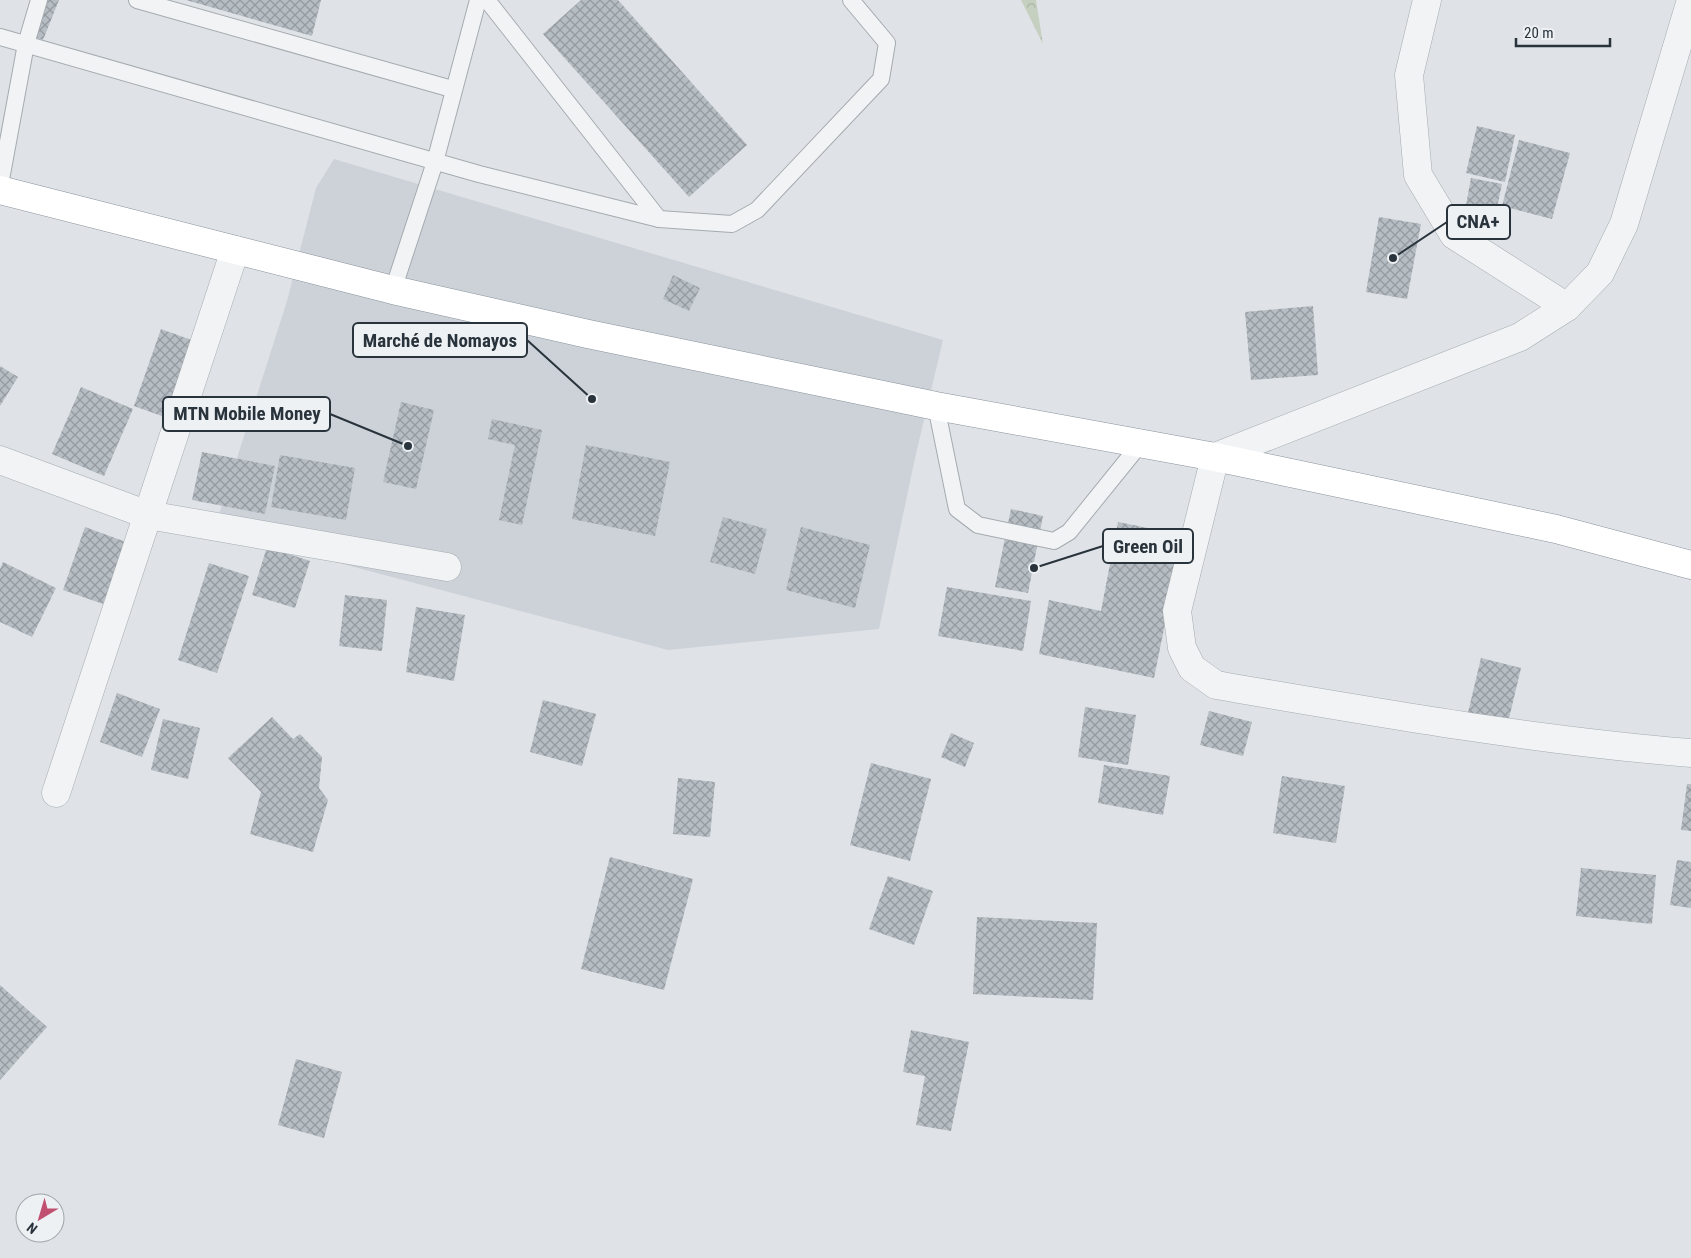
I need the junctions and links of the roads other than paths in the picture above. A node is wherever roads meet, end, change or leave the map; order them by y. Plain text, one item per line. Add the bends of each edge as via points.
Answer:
1 (39, 0) edge
2 (137, 0) edge
3 (478, 0) edge
4 (487, 0) edge
5 (851, 0) edge
6 (1427, 0) edge
7 (1691, 0) edge
8 (0, 37) edge
9 (26, 44) junction
10 (452, 90) junction
11 (435, 162) junction
12 (0, 185) edge
13 (0, 190) edge
14 (659, 219) junction
15 (235, 250) junction
16 (393, 290) junction
17 (1566, 306) junction
18 (936, 406) junction
19 (1141, 444) junction
20 (1215, 458) junction
21 (0, 460) edge
22 (148, 515) junction
23 (1691, 565) edge
24 (448, 567) dead end
25 (1691, 753) edge
26 (56, 793) dead end

1 - 9 lane
2 - 10 lane
3 - 10 lane
4 - 14 lane
5 - 14 lane via 887,44 881,79 757,210 732,224
6 - 17 street via 1409,75 1418,175 1454,235
7 - 17 street via 1624,224 1600,272
8 - 9 lane
9 - 11 lane
9 - 12 lane
10 - 11 lane
11 - 14 lane
11 - 16 lane
13 - 15 highway
15 - 16 highway
15 - 22 street
16 - 18 highway
17 - 20 street via 1520,337
18 - 19 highway
18 - 19 lane via 957,509 978,525 1054,541 1069,532
19 - 20 highway
20 - 23 highway via 1556,529
20 - 25 street via 1177,611 1182,648 1192,668 1216,685 1446,724
21 - 22 street
22 - 24 street
22 - 26 street

